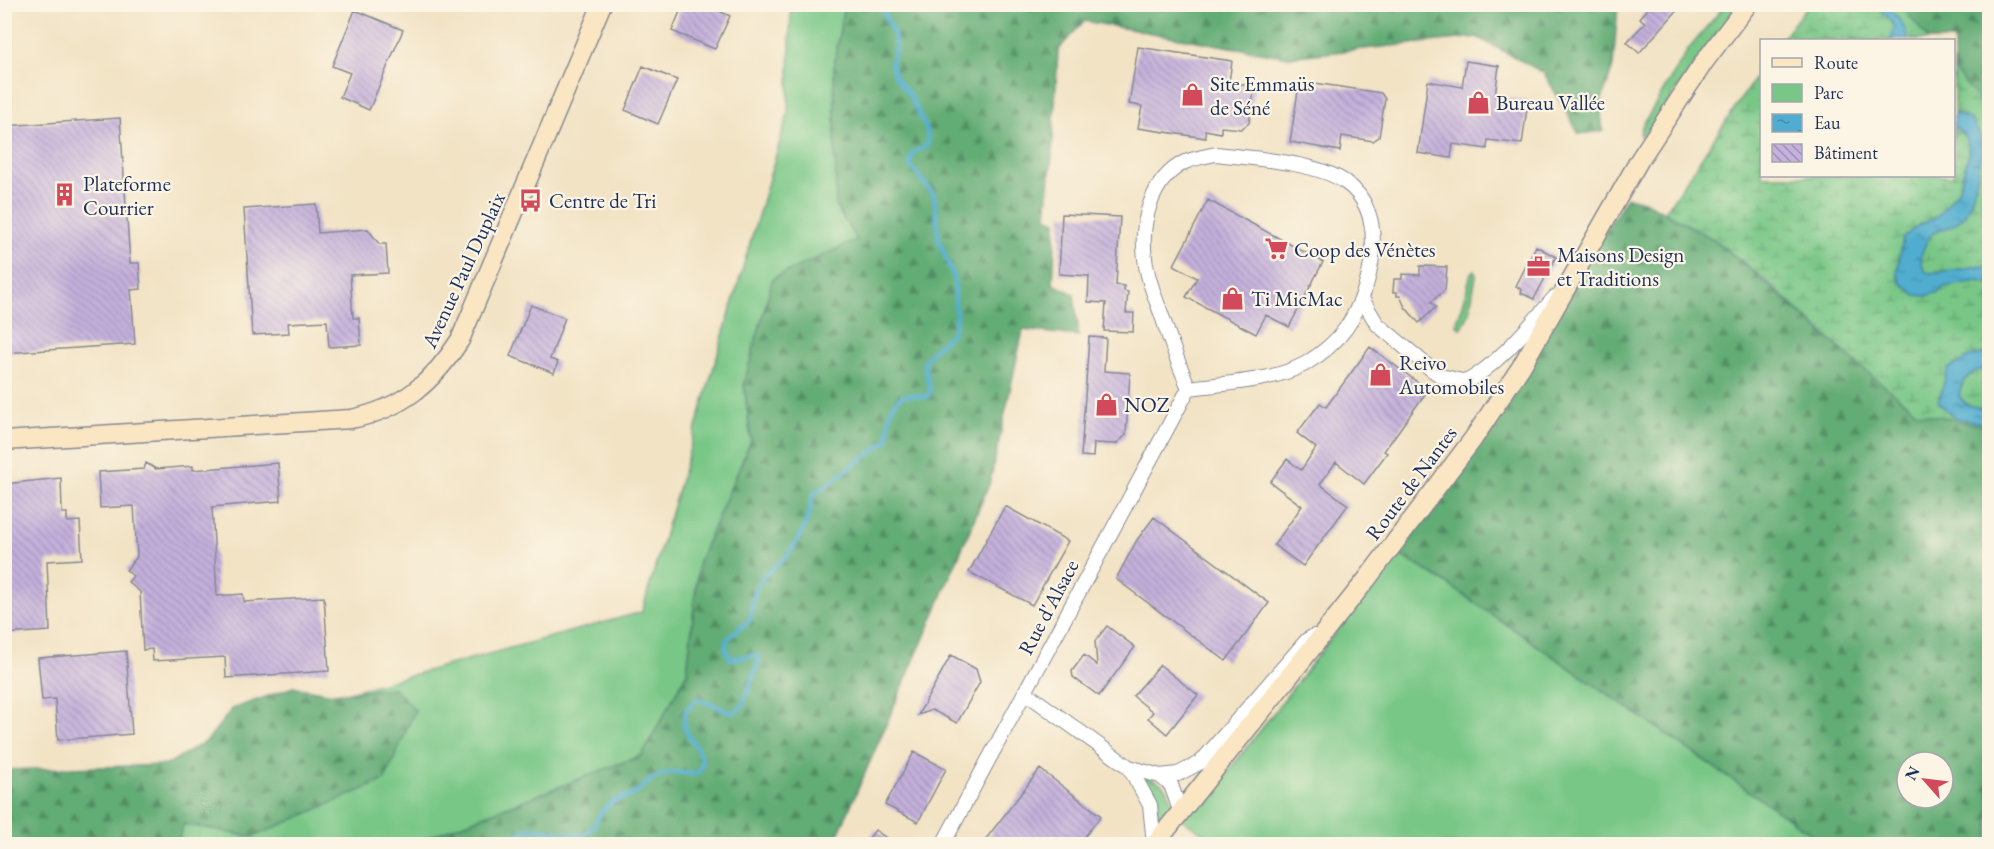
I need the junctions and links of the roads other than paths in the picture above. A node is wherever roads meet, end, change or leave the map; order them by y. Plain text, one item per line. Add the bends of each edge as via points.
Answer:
1 (602, 4) edge
2 (1748, 4) edge
3 (1584, 259) junction
4 (1362, 299) junction
5 (1189, 388) junction
6 (4, 441) edge
7 (1330, 625) junction
8 (1026, 693) junction
9 (1129, 768) junction
10 (1160, 776) junction
11 (1181, 813) junction
12 (943, 844) edge
13 (1155, 844) edge

1 - 6 main road, Avenue Paul Duplaix via 460,340 441,369 409,396 371,415 351,419
2 - 3 main road, Route de Nantes via 1640,159
3 - 4 street via 1524,332 1478,376 1466,382 1441,376 1431,369 1377,324
3 - 7 main road, Route de Nantes via 1521,367 1473,439
4 - 5 street via 1341,334 1305,363 1284,373
4 - 5 street via 1373,229 1369,213 1348,184 1325,172 1298,165 1216,154 1185,162 1158,187 1150,203 1144,257
5 - 8 street, Rue d'Alsace
7 - 10 street via 1307,640 1202,762 1178,774
7 - 11 main road, Route de Nantes
8 - 9 street
8 - 12 street, Rue d'Alsace
9 - 10 street
9 - 13 street via 1149,805
10 - 11 street via 1171,785
11 - 13 main road, Route de Nantes

